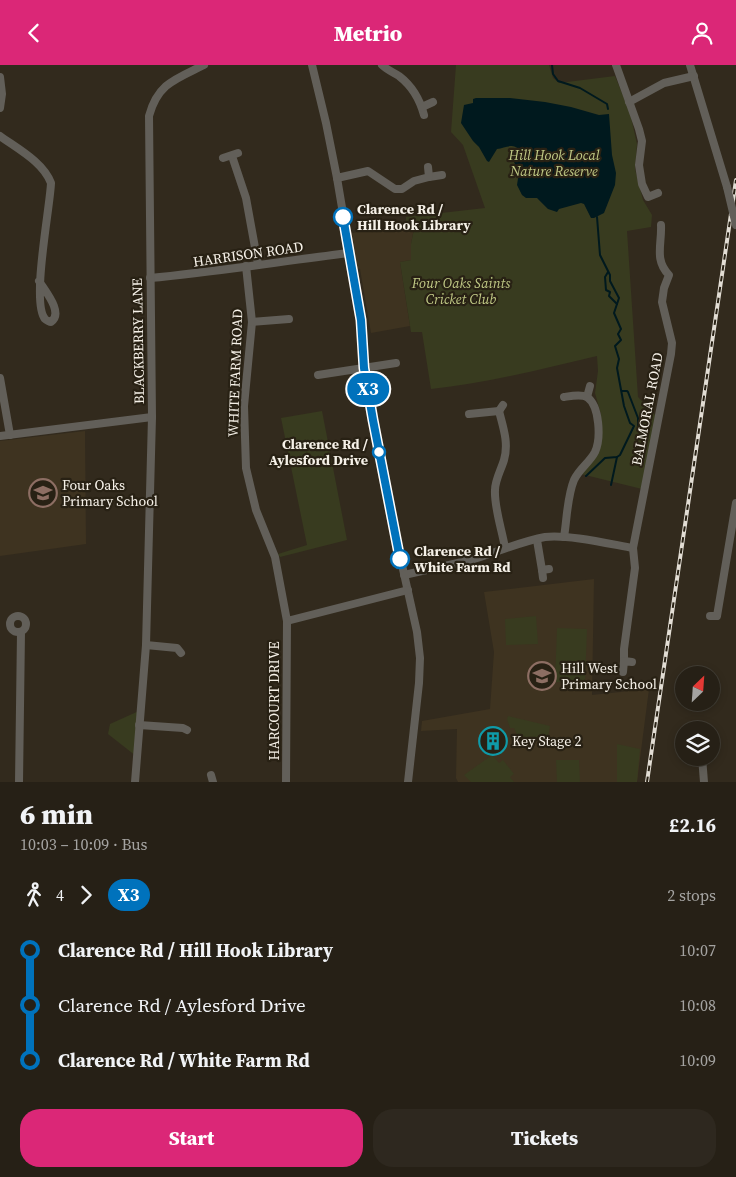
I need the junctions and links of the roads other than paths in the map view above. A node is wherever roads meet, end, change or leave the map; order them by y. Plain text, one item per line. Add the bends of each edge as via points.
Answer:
1 (204, 65) edge
2 (312, 65) edge
3 (382, 65) edge
4 (616, 65) edge
5 (690, 65) edge
6 (694, 76) junction
7 (0, 77) edge
8 (432, 102) dead end
9 (629, 102) junction
10 (422, 107) junction
11 (0, 108) edge
12 (424, 115) dead end
13 (0, 136) edge
14 (223, 158) dead end
15 (428, 167) dead end
16 (442, 175) dead end
17 (429, 177) junction
18 (336, 178) junction
19 (658, 193) dead end
20 (661, 225) dead end
21 (736, 225) edge
22 (349, 253) junction
23 (258, 264) junction
24 (246, 266) junction
25 (669, 275) junction
26 (150, 277) junction
27 (679, 278) dead end
28 (39, 281) junction
29 (289, 319) dead end
30 (252, 322) junction
31 (396, 363) dead end
32 (364, 368) junction
33 (318, 375) dead end
34 (0, 378) edge
35 (590, 386) dead end
36 (564, 397) dead end
37 (587, 397) junction
38 (469, 414) dead end
39 (152, 417) junction
40 (10, 435) junction
41 (0, 436) edge
42 (736, 503) edge
43 (564, 537) junction
44 (537, 540) junction
45 (505, 547) junction
46 (633, 548) junction
47 (732, 549) edge
48 (404, 575) junction
49 (543, 578) dead end
50 (408, 590) junction
51 (717, 617) dead end
52 (287, 621) junction
53 (10, 623) junction
54 (0, 624) edge
55 (21, 632) junction
56 (146, 645) junction
57 (181, 653) dead end
58 (622, 672) dead end
59 (139, 725) junction
60 (188, 730) dead end
61 (703, 766) edge
62 (19, 782) edge
63 (135, 782) edge
64 (286, 782) edge
65 (408, 782) edge
66 (704, 782) edge

1 - 26 street, BLACKBERRY LANE via 167,84 153,102 149,116
2 - 18 street
3 - 10 street via 409,85
4 - 9 street
5 - 6 street
6 - 9 street via 664,83
6 - 21 street, bridge
7 - 11 street
8 - 10 street
9 - 19 street via 642,141 639,165 642,184 648,197
10 - 12 street
13 - 28 street via 48,174 51,183
14 - 23 street via 235,155
15 - 17 street
16 - 17 street
17 - 18 street via 402,189 395,189 368,171
18 - 22 street
20 - 25 street via 660,260
22 - 23 street, HARRISON ROAD
22 - 32 street via 361,320
23 - 24 street, HARRISON ROAD
24 - 26 street, HARRISON ROAD
24 - 30 street, WHITE FARM ROAD
25 - 27 street
25 - 46 street, BALMORAL ROAD via 662,302 672,348
26 - 39 street, BLACKBERRY LANE
28 - 28 street via 57,314 51,322 42,313
29 - 30 street
30 - 52 street, WHITE FARM ROAD via 244,406 246,469 256,510 275,557
31 - 32 street
32 - 33 street
32 - 48 street
34 - 40 street
35 - 37 street
36 - 37 street
37 - 43 street via 596,411 599,430 595,452 572,487
38 - 45 street via 501,408 506,448 495,495
39 - 40 street
39 - 56 street, BLACKBERRY LANE
40 - 41 street
42 - 47 street
43 - 44 street
43 - 46 street
44 - 45 street
44 - 49 street via 546,569
45 - 48 street via 488,555 466,557
46 - 58 street, BALMORAL ROAD via 635,568 624,649 628,662
47 - 51 street
48 - 50 street
50 - 52 street
50 - 65 street via 418,632 420,658
52 - 64 street, HARCOURT DRIVE
53 - 54 street
53 - 55 street via 13,630
53 - 55 street via 14,617 22,617 26,628
55 - 62 street
56 - 57 street via 177,648
56 - 59 street, BLACKBERRY LANE
59 - 60 street
59 - 63 street, BLACKBERRY LANE
61 - 66 street

